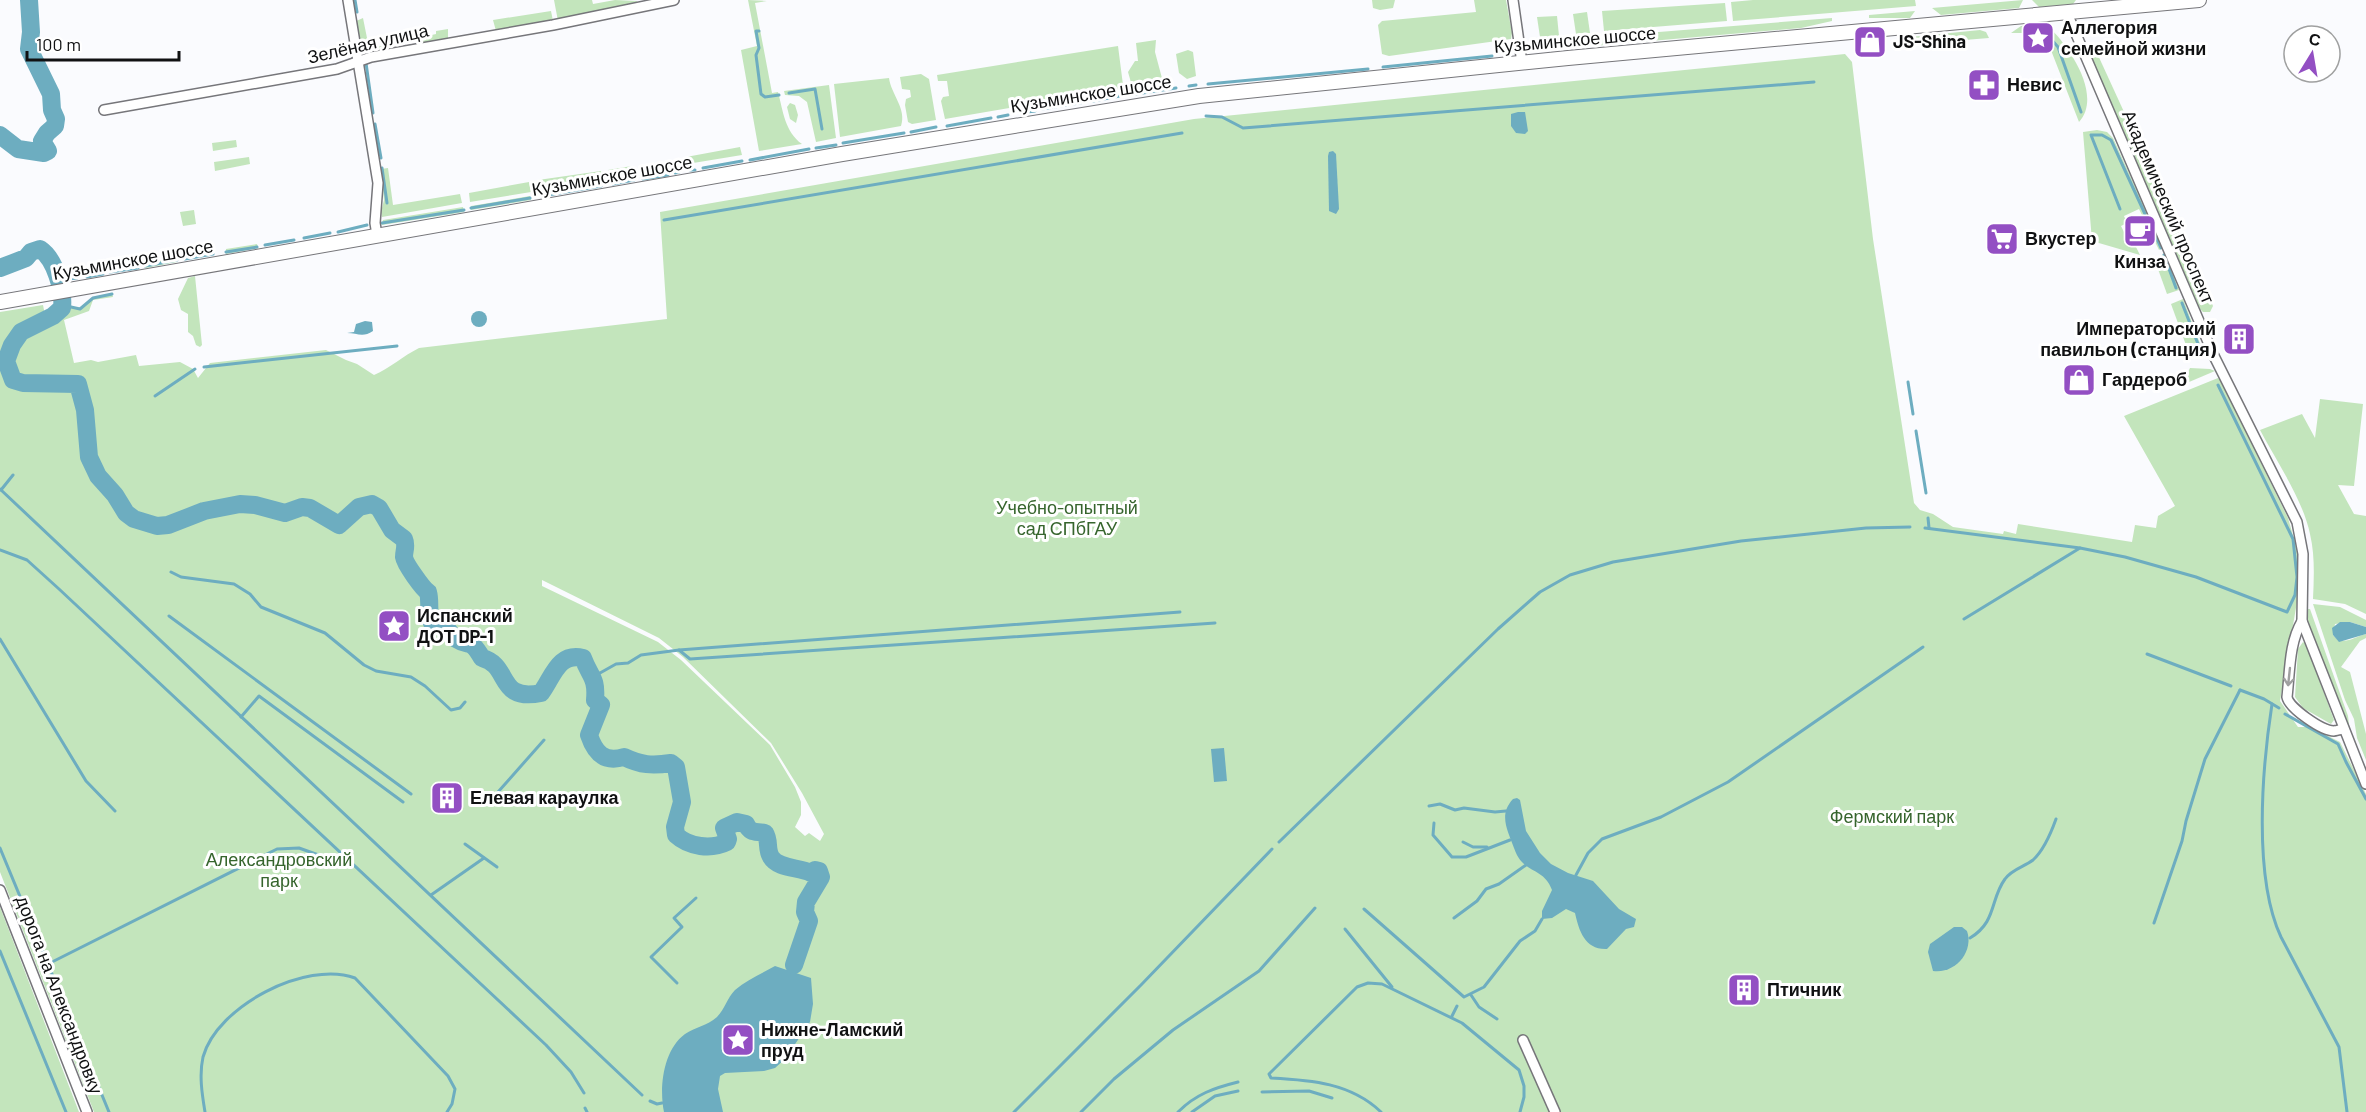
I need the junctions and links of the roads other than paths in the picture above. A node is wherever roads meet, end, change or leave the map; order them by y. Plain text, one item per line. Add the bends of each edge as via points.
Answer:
1 (348, 0) edge
2 (674, 0) edge
3 (1513, 0) edge
4 (2199, 0) edge
5 (2067, 13) junction
6 (358, 60) junction
7 (1522, 63) junction
8 (104, 110) dead end
9 (377, 235) junction
10 (0, 302) edge
11 (2302, 621) junction
12 (2343, 729) junction
13 (2366, 784) edge
14 (0, 890) edge
15 (1523, 1040) dead end
16 (87, 1112) edge
17 (1555, 1112) edge

1 - 6 street
2 - 6 street, Зелёная улица
3 - 7 street
4 - 5 main road, Кузьминское шоссе
5 - 7 main road, Кузьминское шоссе
5 - 11 street, Академический проспект via 2217,362 2296,522 2303,554
6 - 8 street, Зелёная улица via 337,69
6 - 9 street via 378,183
7 - 9 main road, Кузьминское шоссе via 1140,104
9 - 10 main road, Кузьминское шоссе
11 - 12 street, Академический проспект
11 -> 12 street via 2295,633 2288,703 2329,730
12 - 13 street, Академический проспект
14 - 16 street, дорога на Александровку
15 - 17 street

